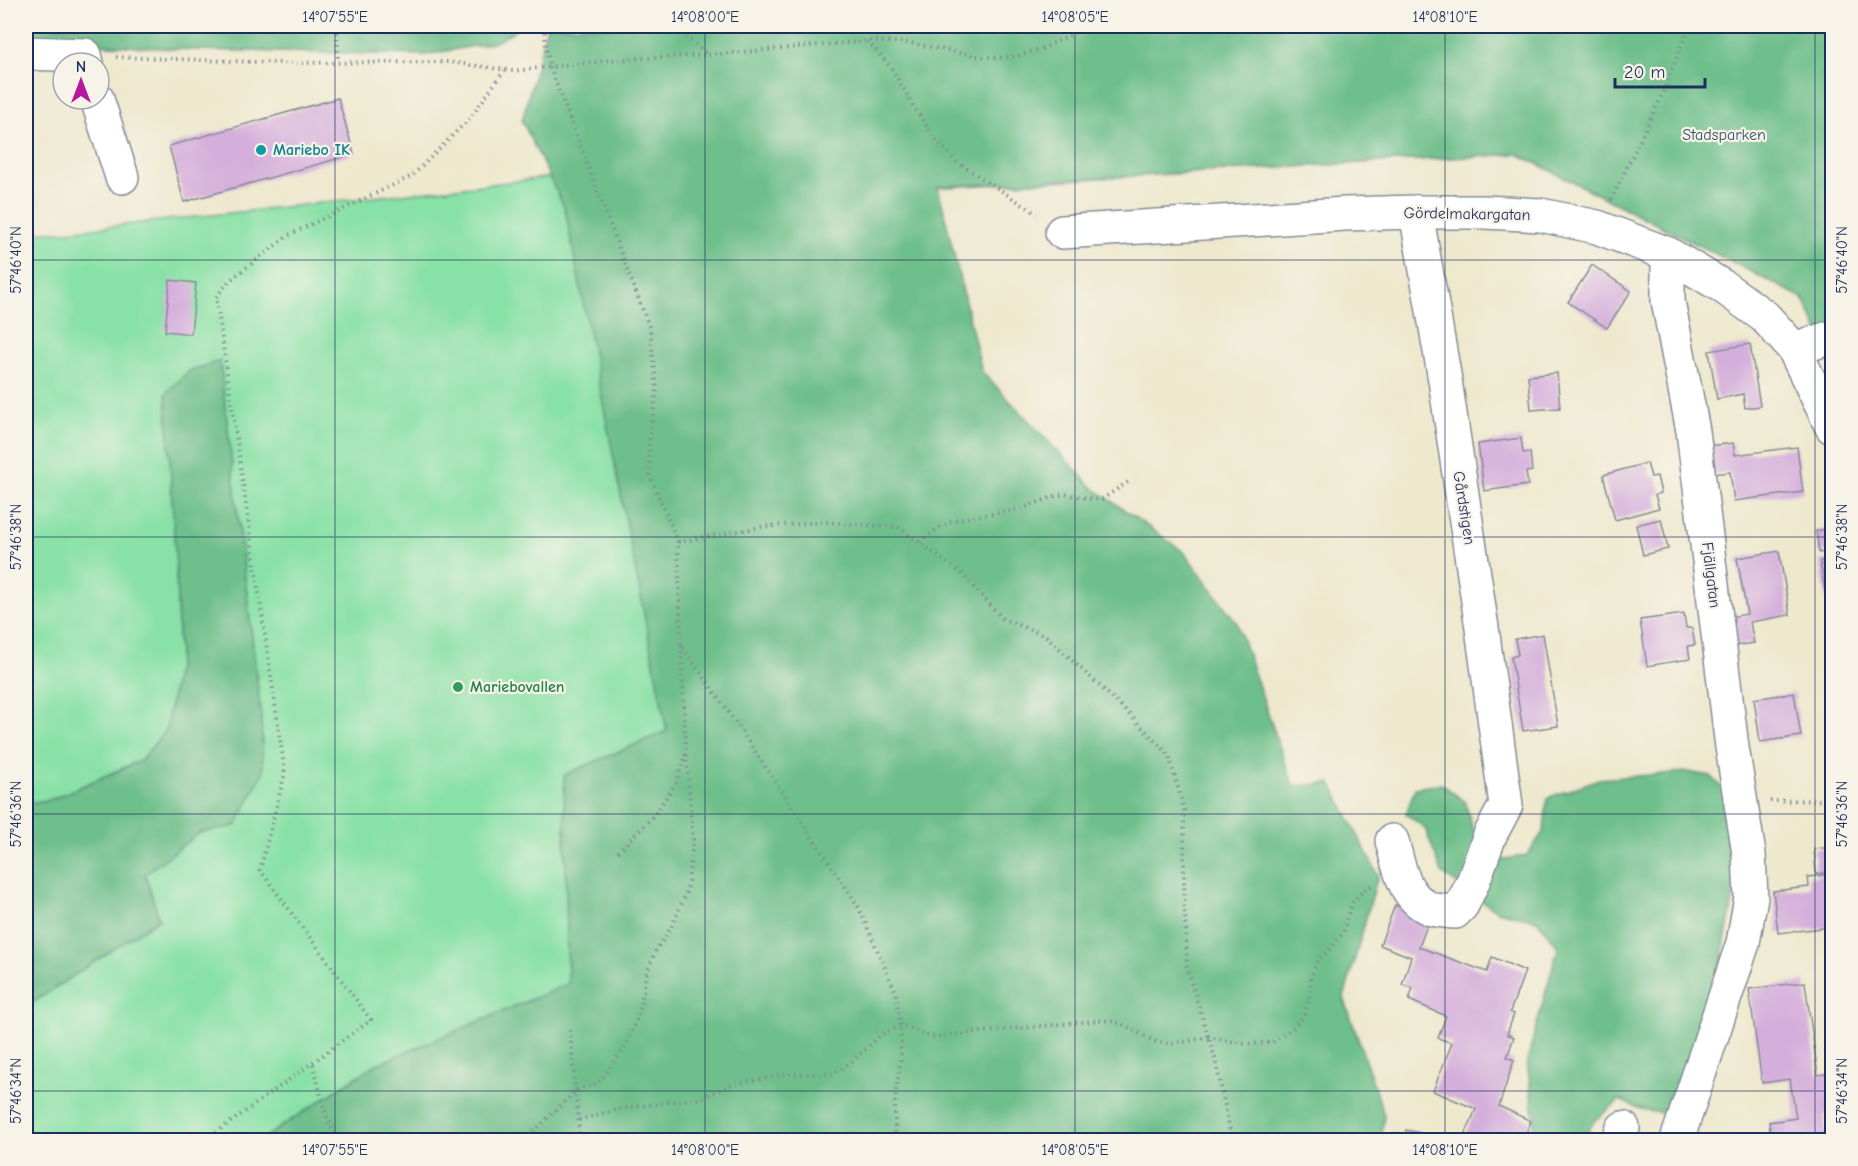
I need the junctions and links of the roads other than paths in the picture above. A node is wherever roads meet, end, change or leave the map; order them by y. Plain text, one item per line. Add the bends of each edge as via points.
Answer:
1 (26, 53) edge
2 (51, 56) edge
3 (101, 111) edge
4 (122, 177) dead end
5 (1416, 212) junction
6 (1062, 232) road end
7 (1668, 254) junction
8 (1833, 337) edge
9 (1794, 349) junction
10 (1833, 427) edge
11 (1396, 856) road end
12 (1677, 1140) edge

1 - 2 street
3 - 4 street
5 - 6 street, Gördelmakargatan
5 - 7 street, Gördelmakargatan via 1541,215 1597,227
5 - 11 street, Gårdstigen via 1445,380 1506,805 1473,882 1455,912 1433,910 1416,901 1403,881
7 - 9 street, Gördelmakargatan via 1765,317
7 - 12 street, Fjällgatan via 1668,301 1693,431 1749,854 1751,897 1743,944
8 - 9 street
9 - 10 street, Gördelmakargatan

